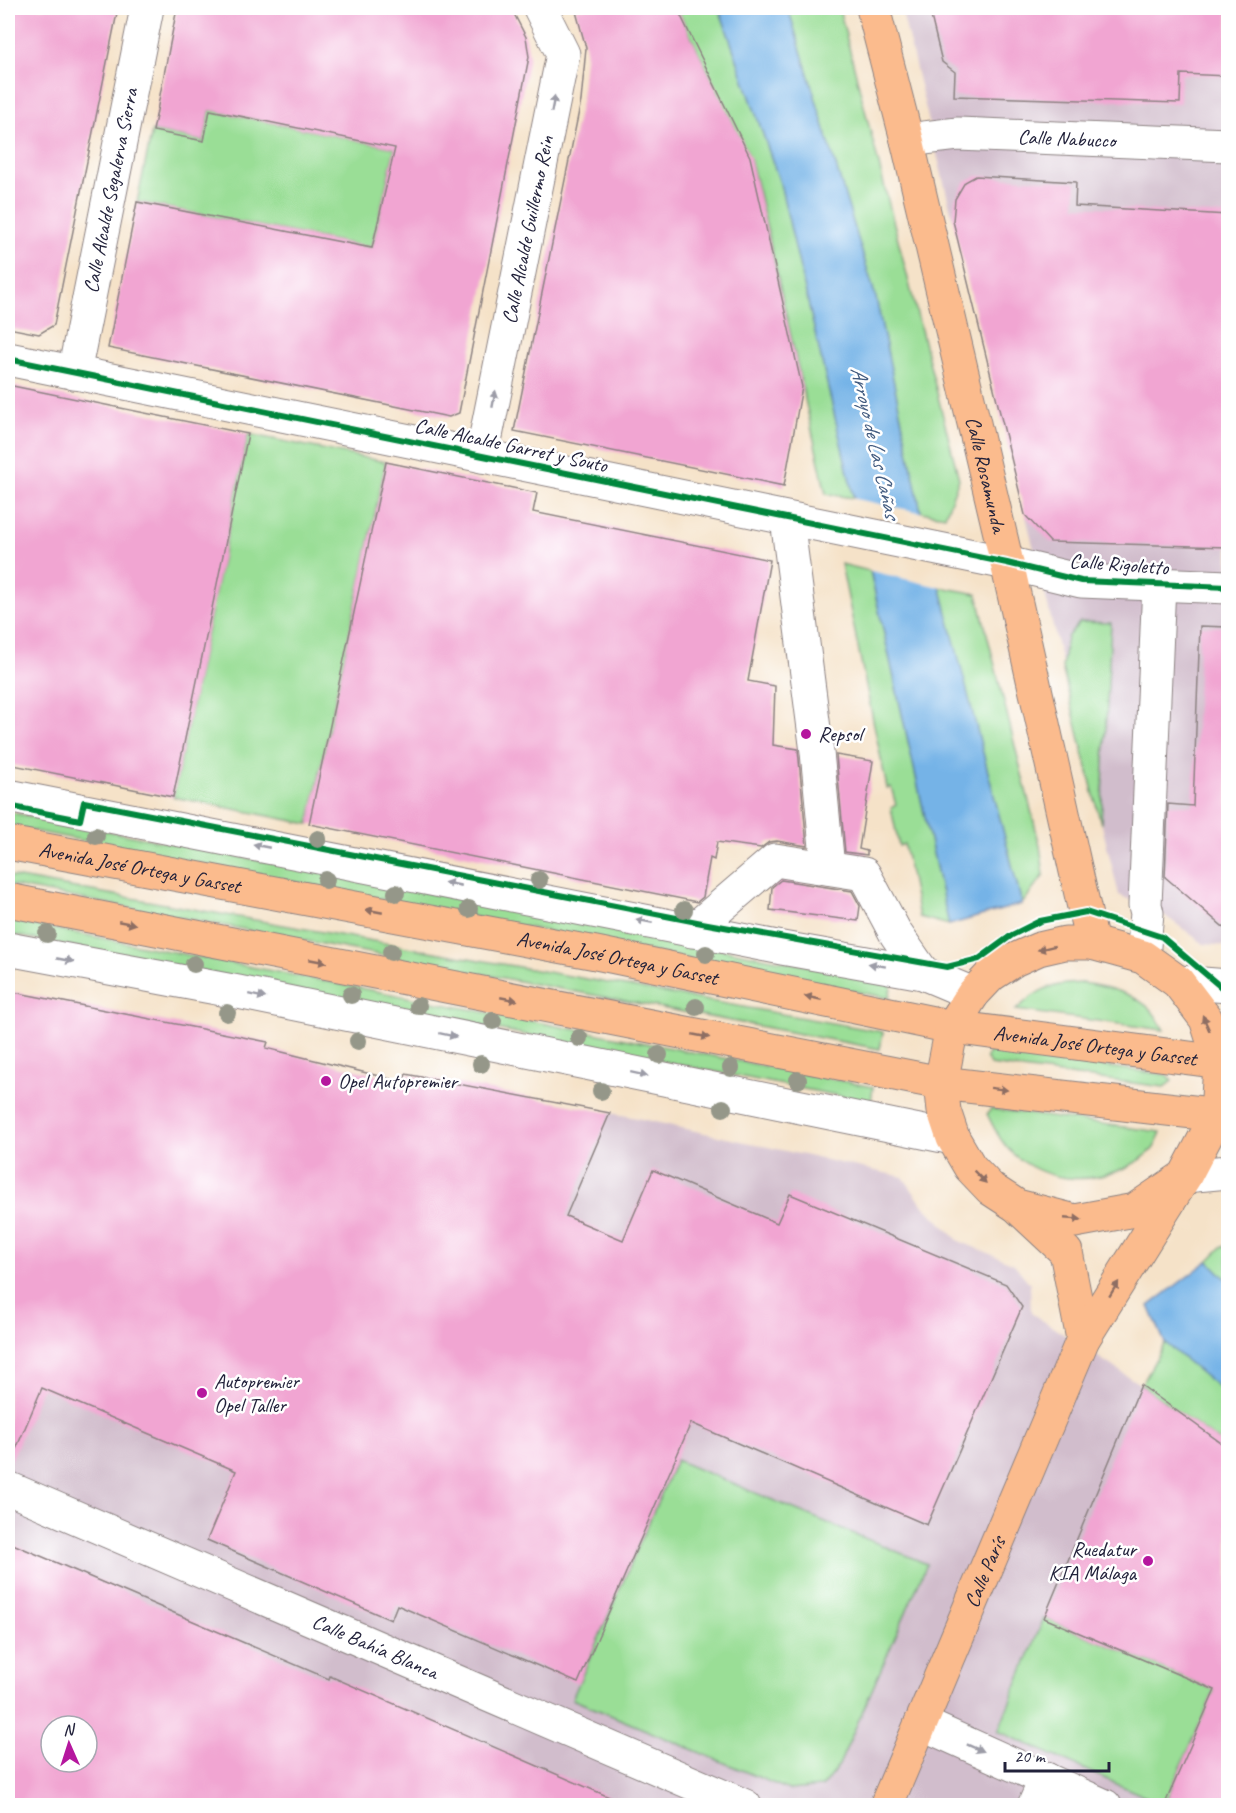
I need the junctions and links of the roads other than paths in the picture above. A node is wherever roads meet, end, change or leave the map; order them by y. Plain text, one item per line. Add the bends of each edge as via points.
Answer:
1 (147, 8) edge
2 (540, 8) edge
3 (873, 8) edge
4 (907, 140) junction
5 (1228, 145) edge
6 (8, 359) edge
7 (74, 373) junction
8 (482, 456) junction
9 (787, 519) junction
10 (1007, 564) junction
11 (1159, 584) junction
12 (1228, 587) edge
13 (8, 796) edge
14 (8, 843) edge
15 (828, 868) junction
16 (8, 900) edge
17 (692, 931) junction
18 (1092, 943) junction
19 (8, 949) edge
20 (1143, 957) junction
21 (923, 973) junction
22 (1178, 982) junction
23 (1228, 986) edge
24 (973, 994) junction
25 (952, 1027) junction
26 (1224, 1063) edge
27 (941, 1083) junction
28 (1223, 1116) edge
29 (953, 1138) junction
30 (1228, 1172) edge
31 (1185, 1176) junction
32 (1017, 1206) junction
33 (1083, 1339) junction
34 (8, 1488) edge
35 (921, 1724) junction
36 (1040, 1792) edge
37 (1089, 1802) edge
38 (745, 1806) edge
39 (886, 1806) edge

1 - 7 street, Calle Alcalde Segalerva Sierra
8 -> 2 street, Calle Alcalde Guillermo Rein via 563,54
3 - 4 main road, Calle Rosamunda
4 - 5 street, Calle Nabucco via 958,134
4 - 10 main road, Calle Rosamunda
6 - 7 street, Calle Alcalde Garret y Souto
7 - 8 street, Calle Alcalde Garret y Souto
8 - 9 street, Calle Alcalde Garret y Souto
9 - 10 street, Calle Alcalde Garret y Souto
9 - 15 street
10 - 11 street, Calle Rigoletto via 1081,582
10 - 18 main road, Calle Rosamunda
11 - 12 street, Calle Rigoletto
11 - 20 street
17 -> 13 street, Avenida José Ortega y Gasset
25 -> 14 main road, Avenida José Ortega y Gasset via 596,953
15 - 17 street via 775,860
15 - 21 street via 864,874 896,934
16 -> 27 main road
21 -> 17 street, Avenida José Ortega y Gasset
18 - 20 main road
18 -> 24 main road via 1065,943 1039,949 1014,960
19 -> 29 street
20 - 22 main road
21 - 24 street, Avenida José Ortega y Gasset
22 - 23 street
26 -> 22 main road via 1206,1019
24 - 25 main road
25 - 26 main road, Avenida José Ortega y Gasset
25 - 27 main road
26 - 28 main road
27 -> 28 main road
27 - 29 main road via 944,1111
28 - 31 main road, Calle París
29 -> 32 main road via 970,1167 991,1189
30 - 31 street
32 -> 31 main road via 1075,1221 1135,1210
33 -> 31 main road, Calle París
32 - 33 main road via 1066,1252
33 - 35 main road, Calle París
34 - 38 street, Calle Bahía Blanca
35 -> 36 street
35 - 39 main road, Calle París
36 - 37 street

